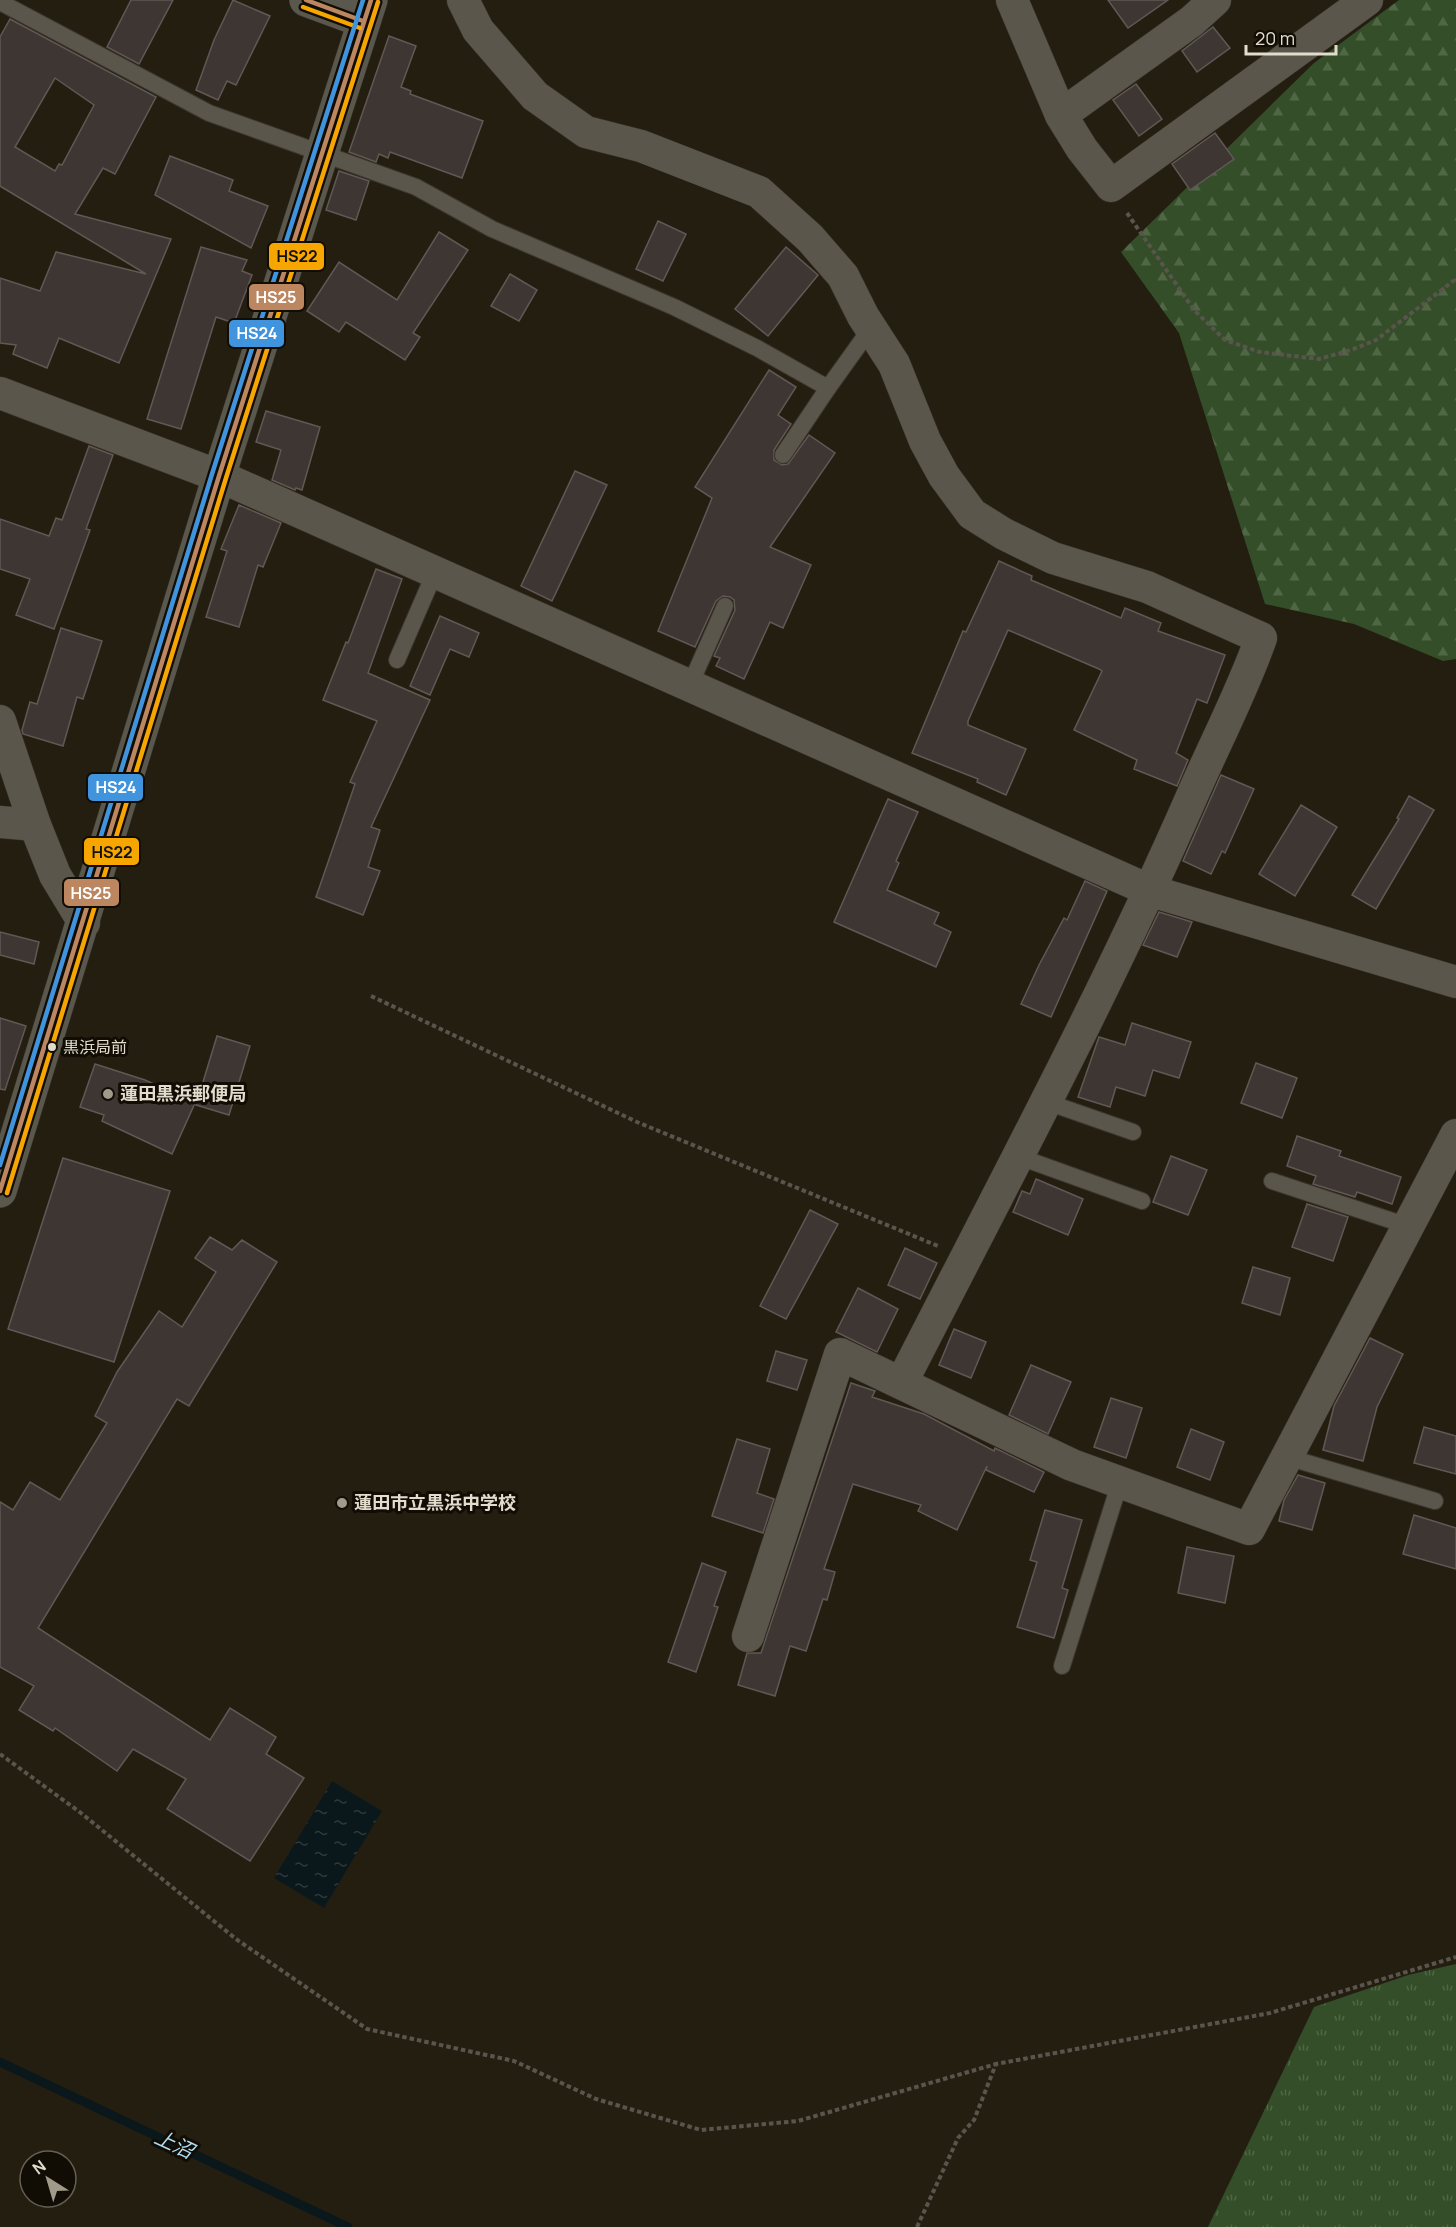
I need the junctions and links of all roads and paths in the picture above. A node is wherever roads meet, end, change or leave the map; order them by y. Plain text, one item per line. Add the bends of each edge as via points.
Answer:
1 (306, 0) edge
2 (463, 0) edge
3 (1012, 0) edge
4 (1215, 0) edge
5 (1367, 0) edge
6 (0, 2) edge
7 (367, 11) edge
8 (1061, 116) junction
9 (321, 152) junction
10 (1111, 186) junction
11 (1456, 279) edge
12 (871, 328) junction
13 (828, 388) junction
14 (0, 393) edge
15 (783, 455) dead end
16 (219, 476) junction
17 (435, 572) junction
18 (725, 606) dead end
19 (397, 660) dead end
20 (690, 685) junction
21 (0, 721) edge
22 (0, 822) edge
23 (34, 825) junction
24 (1151, 891) junction
25 (84, 923) junction
26 (1456, 982) edge
27 (371, 996) dead end
28 (1044, 1101) junction
29 (1133, 1132) dead end
30 (1456, 1135) edge
31 (1017, 1156) junction
32 (1272, 1181) dead end
33 (0, 1191) edge
34 (1142, 1202) dead end
35 (1408, 1226) junction
36 (965, 1258) junction
37 (902, 1382) junction
38 (1287, 1457) junction
39 (1120, 1482) junction
40 (1435, 1501) dead end
41 (748, 1636) dead end
42 (1062, 1666) dead end
43 (0, 1754) edge
44 (1456, 1957) edge
45 (996, 2064) junction
46 (916, 2227) edge

1 - 7 main road
2 - 12 street via 478,30 535,96 586,132 641,146 759,192 810,238 843,276
3 - 8 street
4 - 8 street
5 - 10 street
6 - 9 lane via 209,113
7 - 9 main road
8 - 10 street
9 - 13 lane via 416,187 492,229 674,307
9 - 16 main road
10 - 11 path via 1194,310 1225,340 1260,352 1319,359 1351,350 1376,340
12 - 13 lane
12 - 24 street via 894,364 925,441 944,476 972,514 1053,558 1147,587 1261,638 1246,681
13 - 15 lane
14 - 16 street
16 - 17 street
16 - 25 main road
17 - 19 lane
17 - 20 street
18 - 20 lane
20 - 24 street
21 - 23 street
22 - 23 street
23 - 25 street via 55,874
24 - 26 street
24 - 28 street
25 - 33 main road
27 - 36 path via 637,1122
28 - 29 lane
28 - 31 street
30 - 35 street
31 - 34 lane
31 - 36 street
32 - 35 lane
35 - 38 street
36 - 37 street
37 - 39 street via 1072,1465
37 - 41 street via 840,1354
38 - 39 street via 1249,1529
38 - 40 lane
39 - 42 lane
43 - 45 path via 81,1813 236,1939 367,2029 514,2061 596,2099 701,2130 798,2121
44 - 45 path via 1270,2013
45 - 46 path via 974,2120 958,2138

